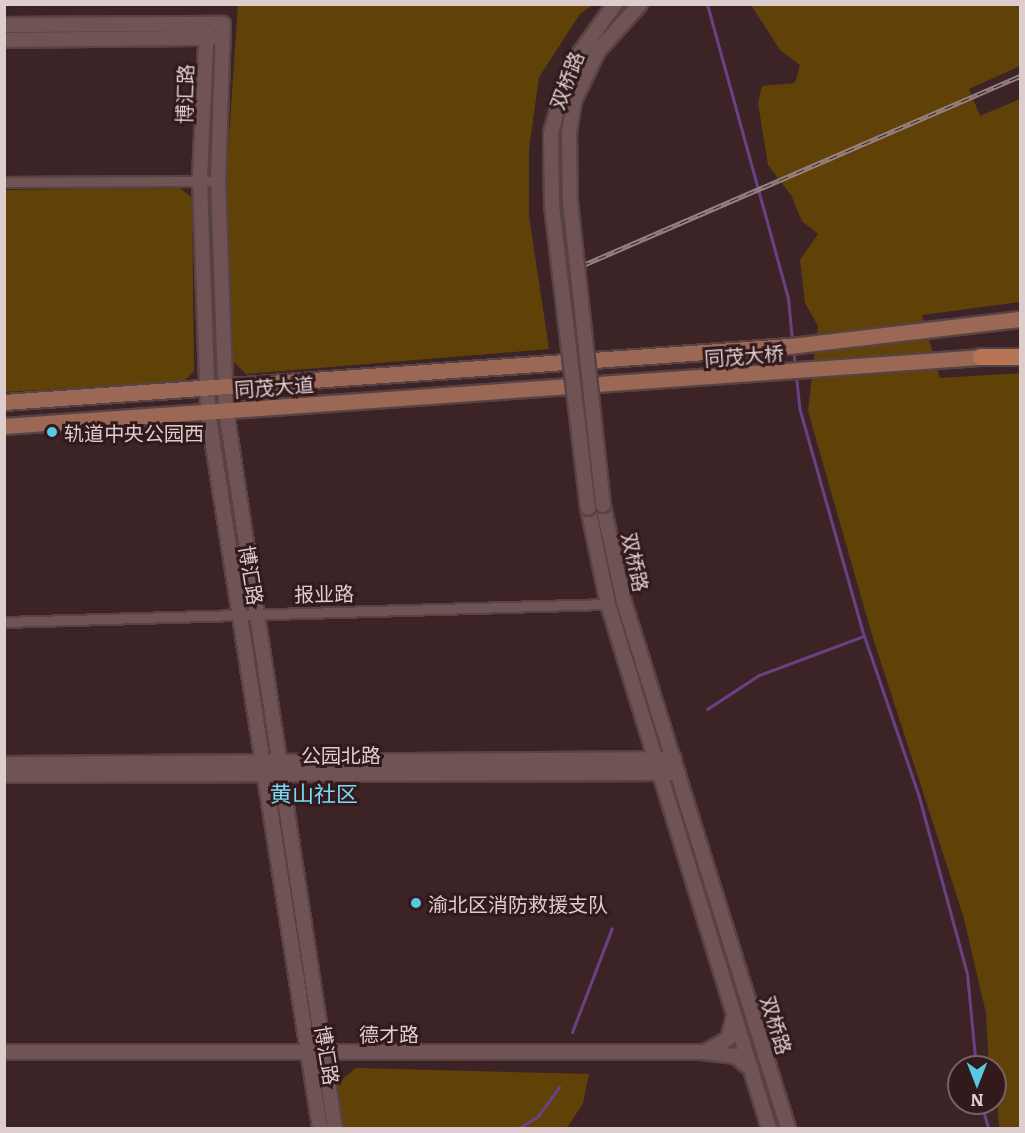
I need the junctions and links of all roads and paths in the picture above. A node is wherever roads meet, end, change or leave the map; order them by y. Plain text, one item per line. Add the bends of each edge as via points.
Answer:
1 (615, 4) edge
2 (640, 4) edge
3 (207, 24) junction
4 (4, 25) edge
5 (205, 38) junction
6 (222, 38) junction
7 (4, 40) edge
8 (200, 181) junction
9 (218, 181) junction
10 (4, 182) edge
11 (1020, 319) edge
12 (1020, 355) edge
13 (981, 357) joint
14 (545, 363) joint
15 (546, 388) joint
16 (224, 389) junction
17 (206, 391) junction
18 (4, 402) edge
19 (226, 410) junction
20 (208, 412) junction
21 (4, 426) edge
22 (608, 604) junction
23 (238, 613) junction
24 (256, 613) junction
25 (4, 622) edge
26 (657, 759) junction
27 (674, 759) junction
28 (4, 764) edge
29 (577, 766) junction
30 (262, 768) junction
31 (280, 768) junction
32 (661, 773) junction
33 (678, 773) junction
34 (4, 775) edge
35 (734, 1012) junction
36 (4, 1052) edge
37 (702, 1052) junction
38 (316, 1053) junction
39 (751, 1070) junction
40 (320, 1128) edge
41 (335, 1128) edge
42 (769, 1128) edge
43 (788, 1128) edge

1 - 22 main road, 双桥路, bridge via 569,68 551,133 552,205 588,508
2 - 27 main road, 双桥路, bridge via 598,51 574,101 568,133 570,203 603,505 624,602
3 - 4 main road
3 - 5 main road, 博汇路
3 - 6 main road, 博汇路 via 223,24
5 - 6 main road
5 - 7 main road
5 - 8 main road, 博汇路
6 - 9 main road, 博汇路
8 - 9 street
8 - 10 street
8 - 17 main road, 博汇路
9 - 16 main road, 博汇路
11 - 14 main road, 同茂大桥, bridge
12 - 13 highway
13 - 15 main road, 同茂大桥, bridge
14 - 16 main road, 同茂大道
15 - 19 main road, 同茂大道
16 - 17 main road, 同茂大道
16 - 19 main road, 博汇路
17 - 18 main road, 同茂大道
17 - 20 main road, 博汇路
19 - 20 main road, 同茂大道
19 - 24 main road, 博汇路
20 - 21 main road, 同茂大道
20 - 23 main road, 博汇路
22 - 24 street, 报业路
22 - 26 main road, 双桥路
23 - 24 street, 报业路
23 - 25 street, 报业路
23 - 30 main road, 博汇路
24 - 31 main road, 博汇路
26 - 27 main road, 公园北路
26 - 29 main road, 公园北路
26 - 32 main road, 双桥路
27 - 33 main road, 双桥路
28 - 30 main road, 公园北路
29 - 31 main road, 公园北路
29 - 32 main road, 公园北路
30 - 31 main road, 公园北路
30 - 34 main road, 公园北路
30 - 38 main road, 博汇路
31 - 38 main road, 博汇路
32 - 33 main road, 公园北路
32 - 35 main road, 双桥路
33 - 43 main road, 双桥路
35 - 37 main road, 德才路 via 728,1039
35 - 39 main road, 双桥路
36 - 38 main road, 德才路
37 - 38 main road, 德才路
37 - 39 main road, 德才路 via 735,1056
38 - 40 main road, 博汇路
38 - 41 main road, 博汇路
39 - 42 main road, 双桥路

